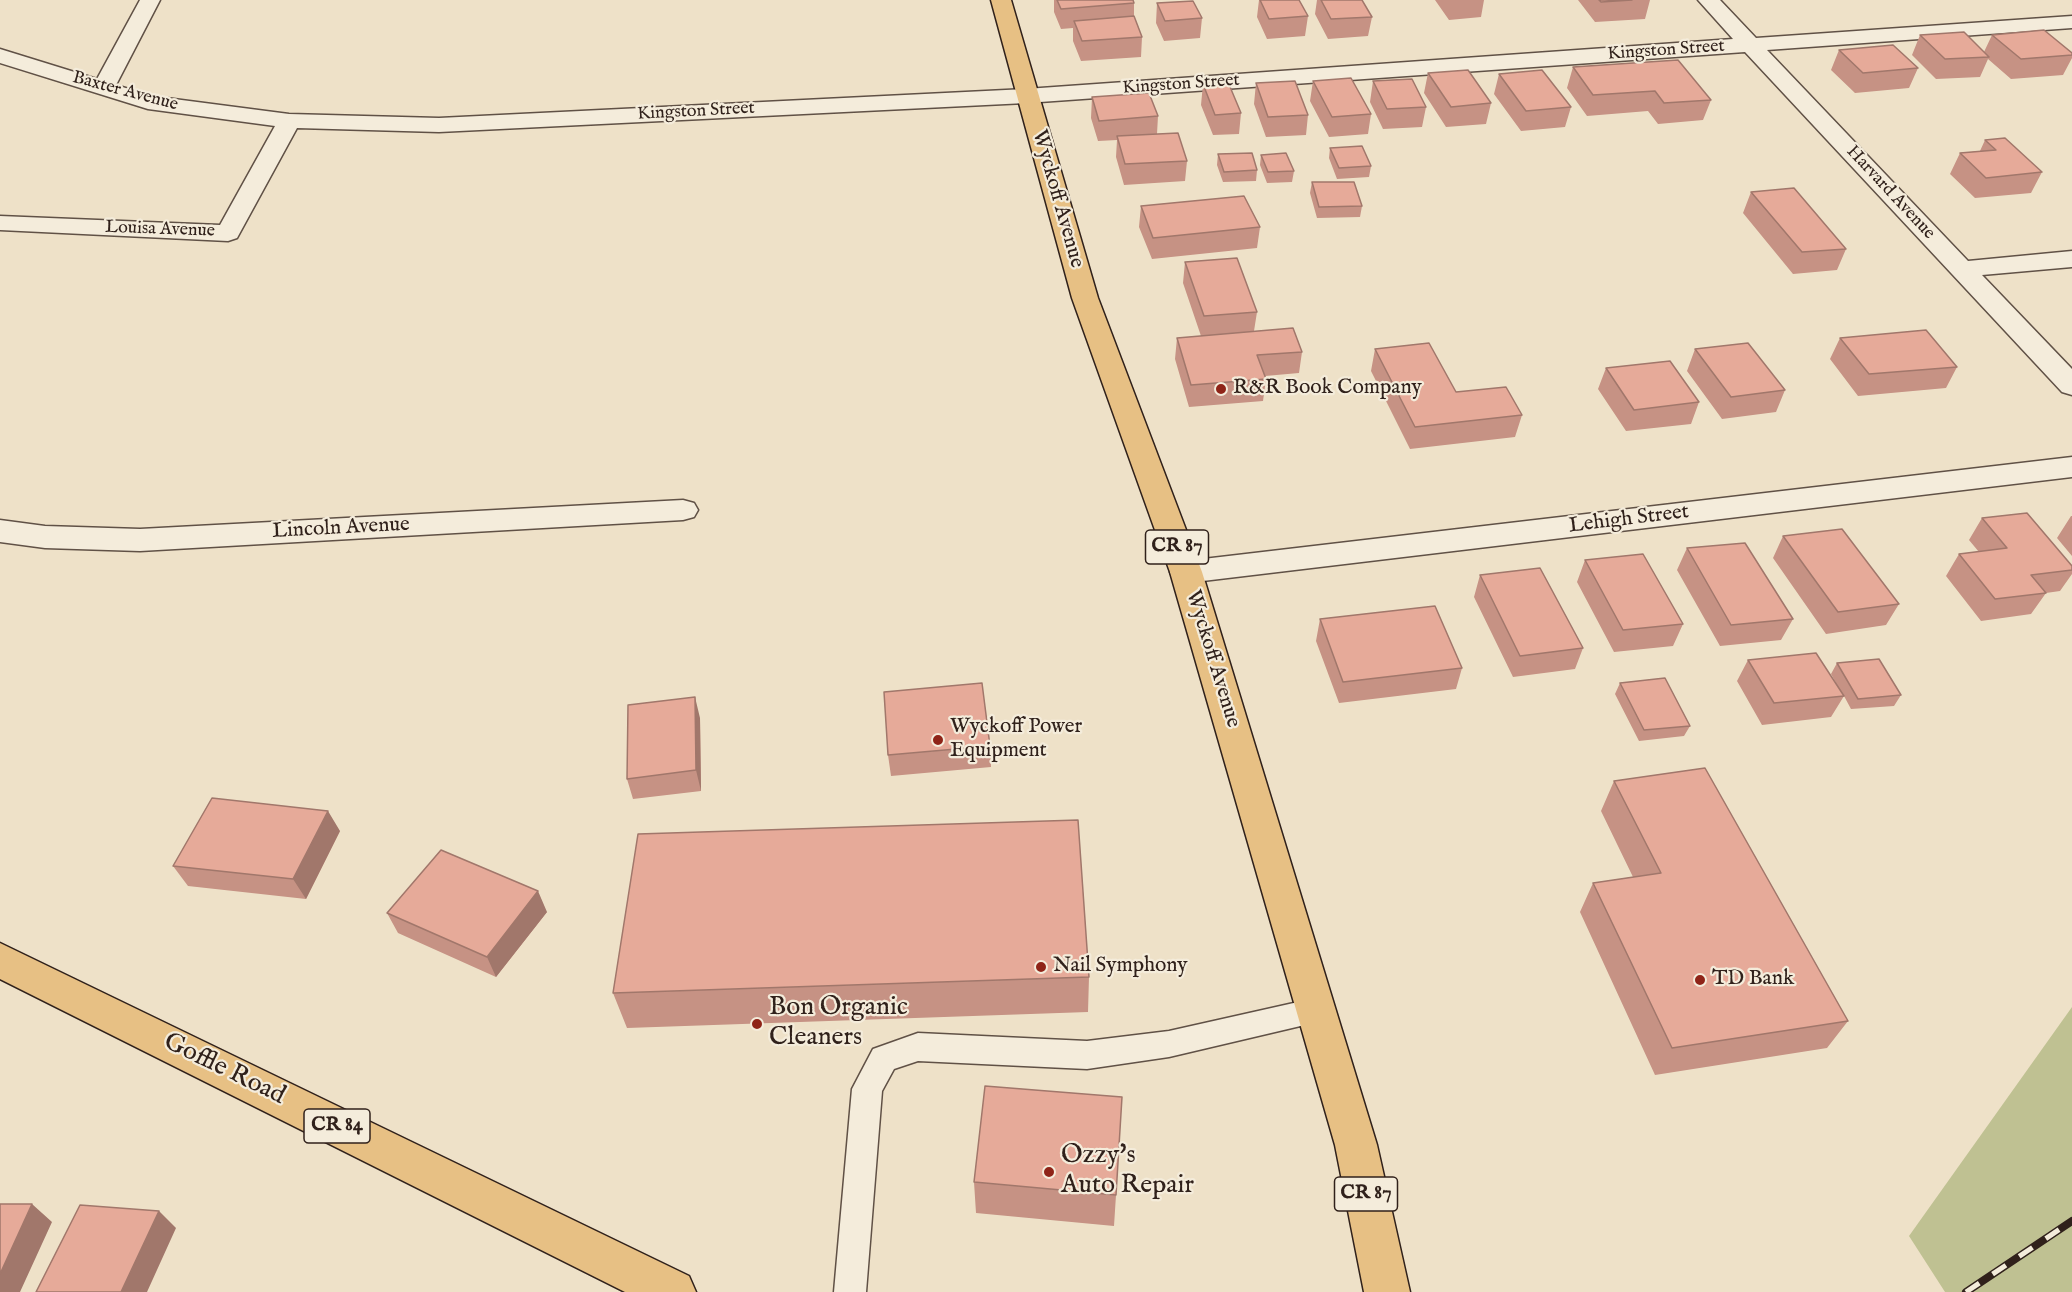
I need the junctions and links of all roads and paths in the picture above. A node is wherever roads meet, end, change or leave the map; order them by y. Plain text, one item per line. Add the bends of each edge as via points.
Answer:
1 (150, 0) edge
2 (1001, 0) edge
3 (1708, 0) edge
4 (2072, 22) edge
5 (1750, 45) junction
6 (0, 56) edge
7 (103, 88) junction
8 (1026, 96) junction
9 (289, 121) junction
10 (0, 223) edge
11 (2072, 259) edge
12 (1962, 269) junction
13 (2072, 386) edge
14 (2072, 467) edge
15 (683, 510) dead end
16 (0, 531) edge
17 (1186, 572) junction
18 (0, 960) edge
19 (1316, 1011) junction
20 (673, 1292) edge
21 (850, 1292) edge
22 (1386, 1292) edge

1 - 7 street
2 - 8 main road, Wyckoff Avenue / CR 87
3 - 5 street, Harvard Avenue
4 - 5 street, Kingston Street
5 - 8 street, Kingston Street
5 - 12 street, Harvard Avenue
6 - 7 street, Baxter Avenue
7 - 9 street, Baxter Avenue via 148,102
8 - 9 street, Kingston Street via 439,124
8 - 17 main road, Wyckoff Avenue / CR 87 via 1085,298
9 - 10 street, Louisa Avenue via 228,233
11 - 12 street
12 - 13 street, Harvard Avenue
14 - 17 street, Lehigh Street
15 - 16 street, Lincoln Avenue via 140,540 45,537
17 - 19 main road, Wyckoff Avenue / CR 87
18 - 20 main road, Goffle Road / CR 84
19 - 21 lane via 1169,1044 1087,1055 918,1047 884,1059 867,1089
19 - 22 main road, Wyckoff Avenue / CR 87 via 1356,1145

